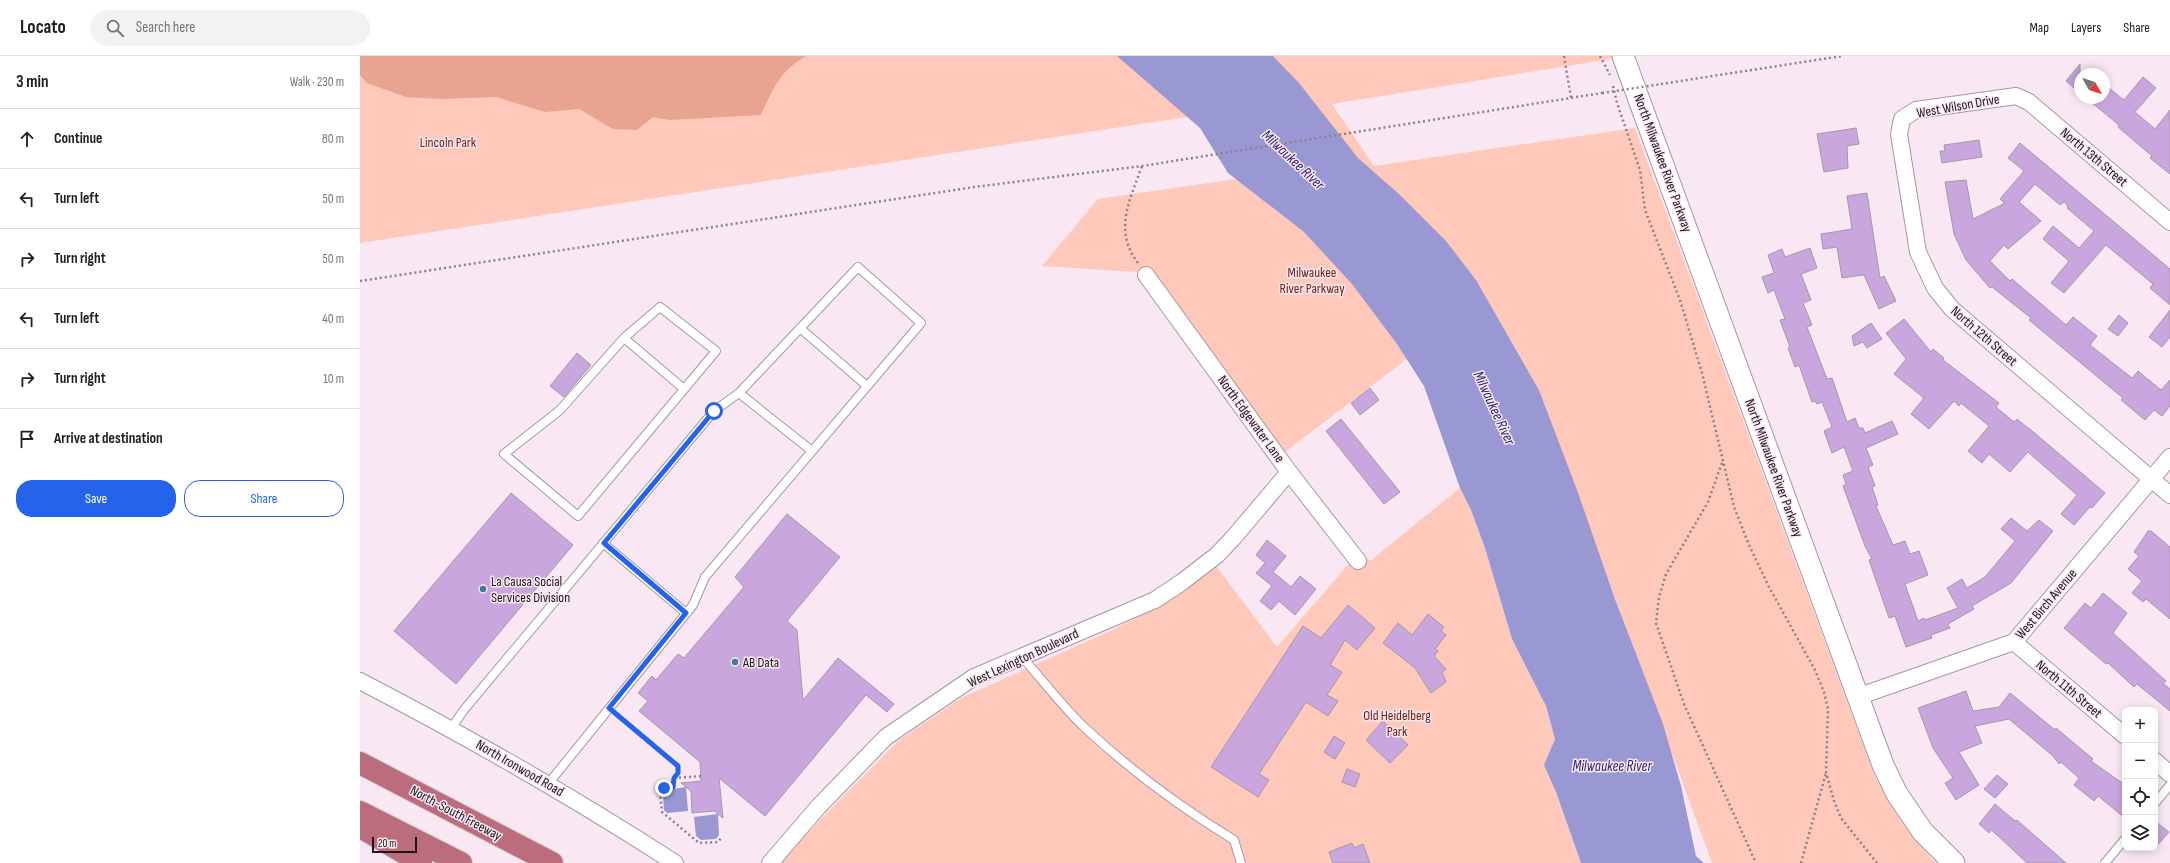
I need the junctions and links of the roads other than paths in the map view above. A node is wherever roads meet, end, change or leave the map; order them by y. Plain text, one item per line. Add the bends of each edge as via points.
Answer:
1 (1623, 56) edge
2 (2016, 96) joint
3 (1902, 119) joint
4 (2170, 222) edge
5 (1146, 275) road end
6 (800, 328) junction
7 (624, 338) junction
8 (868, 386) junction
9 (684, 389) junction
10 (739, 393) junction
11 (812, 451) junction
12 (2170, 457) edge
13 (1289, 472) junction
14 (2152, 479) junction
15 (2170, 495) edge
16 (604, 543) junction
17 (1358, 561) dead end
18 (686, 613) junction
19 (2014, 642) junction
20 (1021, 656) junction
21 (360, 681) edge
22 (1857, 697) junction
23 (451, 729) junction
24 (2122, 733) edge
25 (360, 762) edge
26 (2158, 764) edge
27 (2170, 774) edge
28 (548, 784) junction
29 (2170, 785) edge
30 (2158, 799) edge
31 (360, 812) edge
32 (360, 826) edge
33 (2122, 842) edge
34 (421, 863) edge
35 (461, 863) edge
36 (552, 863) edge
37 (675, 863) edge
38 (770, 863) edge
39 (1241, 863) edge
40 (1954, 863) edge
41 (2104, 863) edge

1 - 22 street, North Milwaukee River Parkway
2 - 3 street, West Wilson Drive via 1916,110
2 - 4 street, North 13th Street via 2029,102
3 - 14 street, North 12th Street via 1899,134 1918,252 1935,288 1952,310
5 - 13 street, North Edgewater Lane
6 - 8 lane
6 - 8 lane via 858,267 921,323
6 - 10 lane
7 - 9 lane
7 - 9 lane via 660,306 716,351
7 - 9 lane via 560,410 504,454 578,516
8 - 11 lane
10 - 11 lane
10 - 16 lane via 714,411
11 - 18 lane via 705,577
12 - 14 street, West Birch Avenue
13 - 17 street, North Edgewater Lane
13 - 20 street, West Lexington Boulevard via 1230,542 1182,582 1155,600
14 - 15 street, North 12th Street
14 - 19 street, West Birch Avenue
16 - 18 lane
16 - 23 lane via 463,710
18 - 28 lane
19 - 22 street, West Birch Avenue
19 - 24 street, North 11th Street
20 - 38 street, West Lexington Boulevard via 974,677 886,737 819,806
20 - 39 lane via 1083,726 1136,774 1234,840
21 - 23 street, North Ironwood Road
22 - 40 street, North Milwaukee River Parkway via 1897,794 1923,832
23 - 28 street, North Ironwood Road
25 - 36 highway, North-South Freeway
26 - 27 street
28 - 37 street, North Ironwood Road
29 - 30 lane
31 - 35 highway
32 - 34 highway
33 - 41 lane

